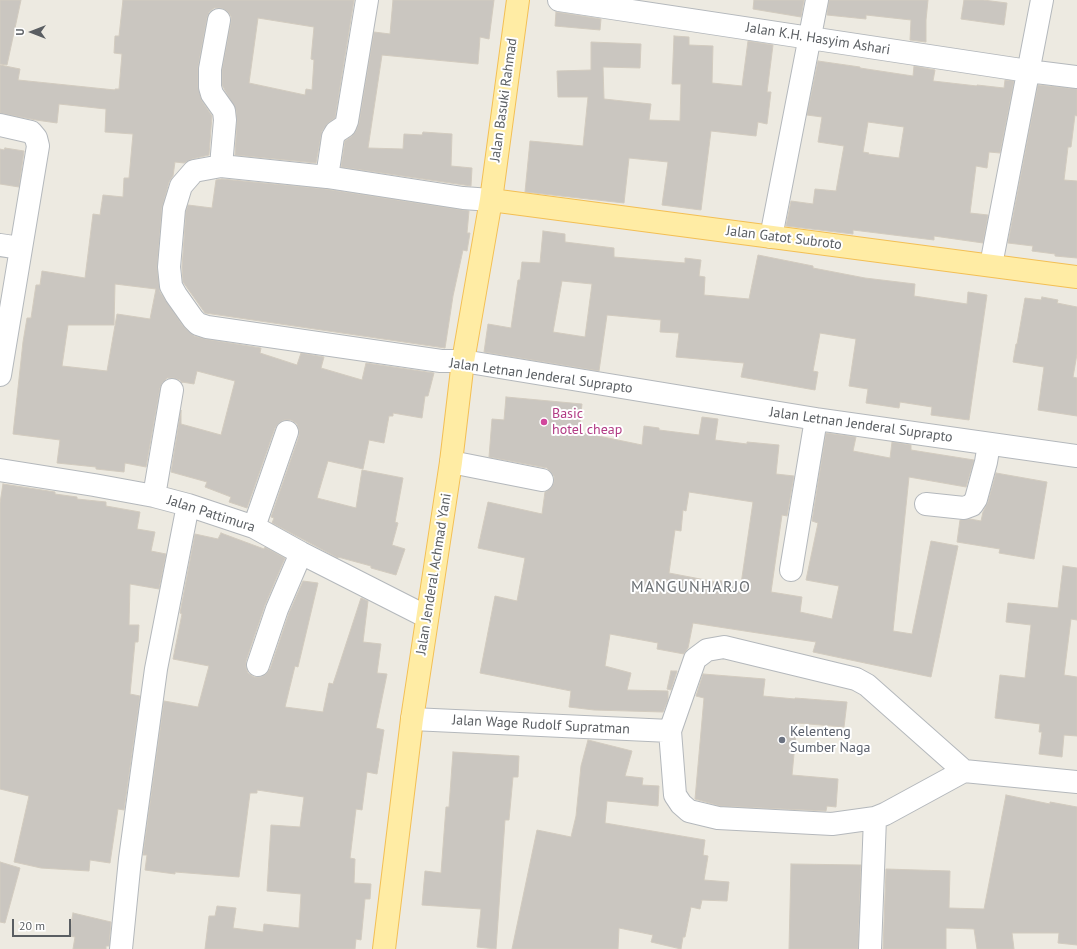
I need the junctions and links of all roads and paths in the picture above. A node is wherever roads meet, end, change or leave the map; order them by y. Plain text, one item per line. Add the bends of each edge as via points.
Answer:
1 (367, 0) edge
2 (518, 0) edge
3 (559, 0) edge
4 (817, 0) edge
5 (1042, 0) edge
6 (219, 20) dead end
7 (810, 38) junction
8 (1028, 71) junction
9 (1077, 77) edge
10 (0, 125) edge
11 (221, 166) junction
12 (327, 177) junction
13 (491, 200) junction
14 (771, 237) junction
15 (10, 246) edge
16 (991, 265) junction
17 (1077, 277) edge
18 (463, 361) junction
19 (0, 375) edge
20 (172, 390) dead end
21 (816, 419) junction
22 (287, 432) dead end
23 (990, 444) junction
24 (1077, 456) edge
25 (451, 462) junction
26 (0, 470) edge
27 (542, 480) dead end
28 (154, 496) junction
29 (926, 504) dead end
30 (188, 505) junction
31 (254, 527) junction
32 (301, 553) junction
33 (791, 570) dead end
34 (427, 617) junction
35 (258, 665) dead end
36 (412, 718) junction
37 (670, 731) junction
38 (964, 771) junction
39 (1077, 782) edge
40 (874, 818) junction
41 (385, 942) edge
42 (121, 949) edge
43 (870, 949) edge

1 - 12 street via 347,121 333,137
2 - 13 main road, Jalan Basuki Rahmad
3 - 7 street, Jalan K.H. Hasyim Ashari
4 - 7 street
5 - 8 street
6 - 11 street via 210,69 210,87 224,110
7 - 8 street, Jalan K.H. Hasyim Ashari
7 - 14 street
8 - 9 street, Jalan K.H. Hasyim Ashari
8 - 16 street
10 - 15 street via 31,132 38,146
11 - 12 street, Jalan Letnan Jenderal Suprapto
11 - 18 street, Jalan Letnan Jenderal Suprapto via 194,171 186,178 174,209 169,267 171,286 198,324 434,360
12 - 13 street, Jalan Letnan Jenderal Suprapto
13 - 14 main road, Jalan Gatot Subroto
13 - 18 main road, Jalan Jenderal Achmad Yani
14 - 16 main road, Jalan Gatot Subroto
15 - 19 street
16 - 17 main road, Jalan Gatot Subroto
18 - 21 street, Jalan Letnan Jenderal Suprapto
18 - 25 main road, Jalan Jenderal Achmad Yani
20 - 28 street
21 - 23 street, Jalan Letnan Jenderal Suprapto
21 - 33 street
22 - 31 street
23 - 24 street, Jalan Letnan Jenderal Suprapto
23 - 29 street via 976,499 972,505 964,508
25 - 27 street
25 - 34 main road, Jalan Jenderal Achmad Yani
26 - 28 street, Jalan Pattimura
28 - 30 street, Jalan Pattimura
30 - 31 street, Jalan Pattimura
30 - 42 street via 156,669 130,859
31 - 32 street, Jalan Pattimura
32 - 34 street, Jalan Pattimura
32 - 35 street via 277,609
34 - 36 main road, Jalan Jenderal Achmad Yani
36 - 37 street, Jalan Wage Rudolf Supratman
36 - 41 main road, Jalan Jenderal Achmad Yani
37 - 38 street via 695,659 707,650 724,647 856,679 867,685
37 - 40 street via 675,796 689,811 718,818 798,823 832,824
38 - 39 street
38 - 40 street
40 - 43 street

